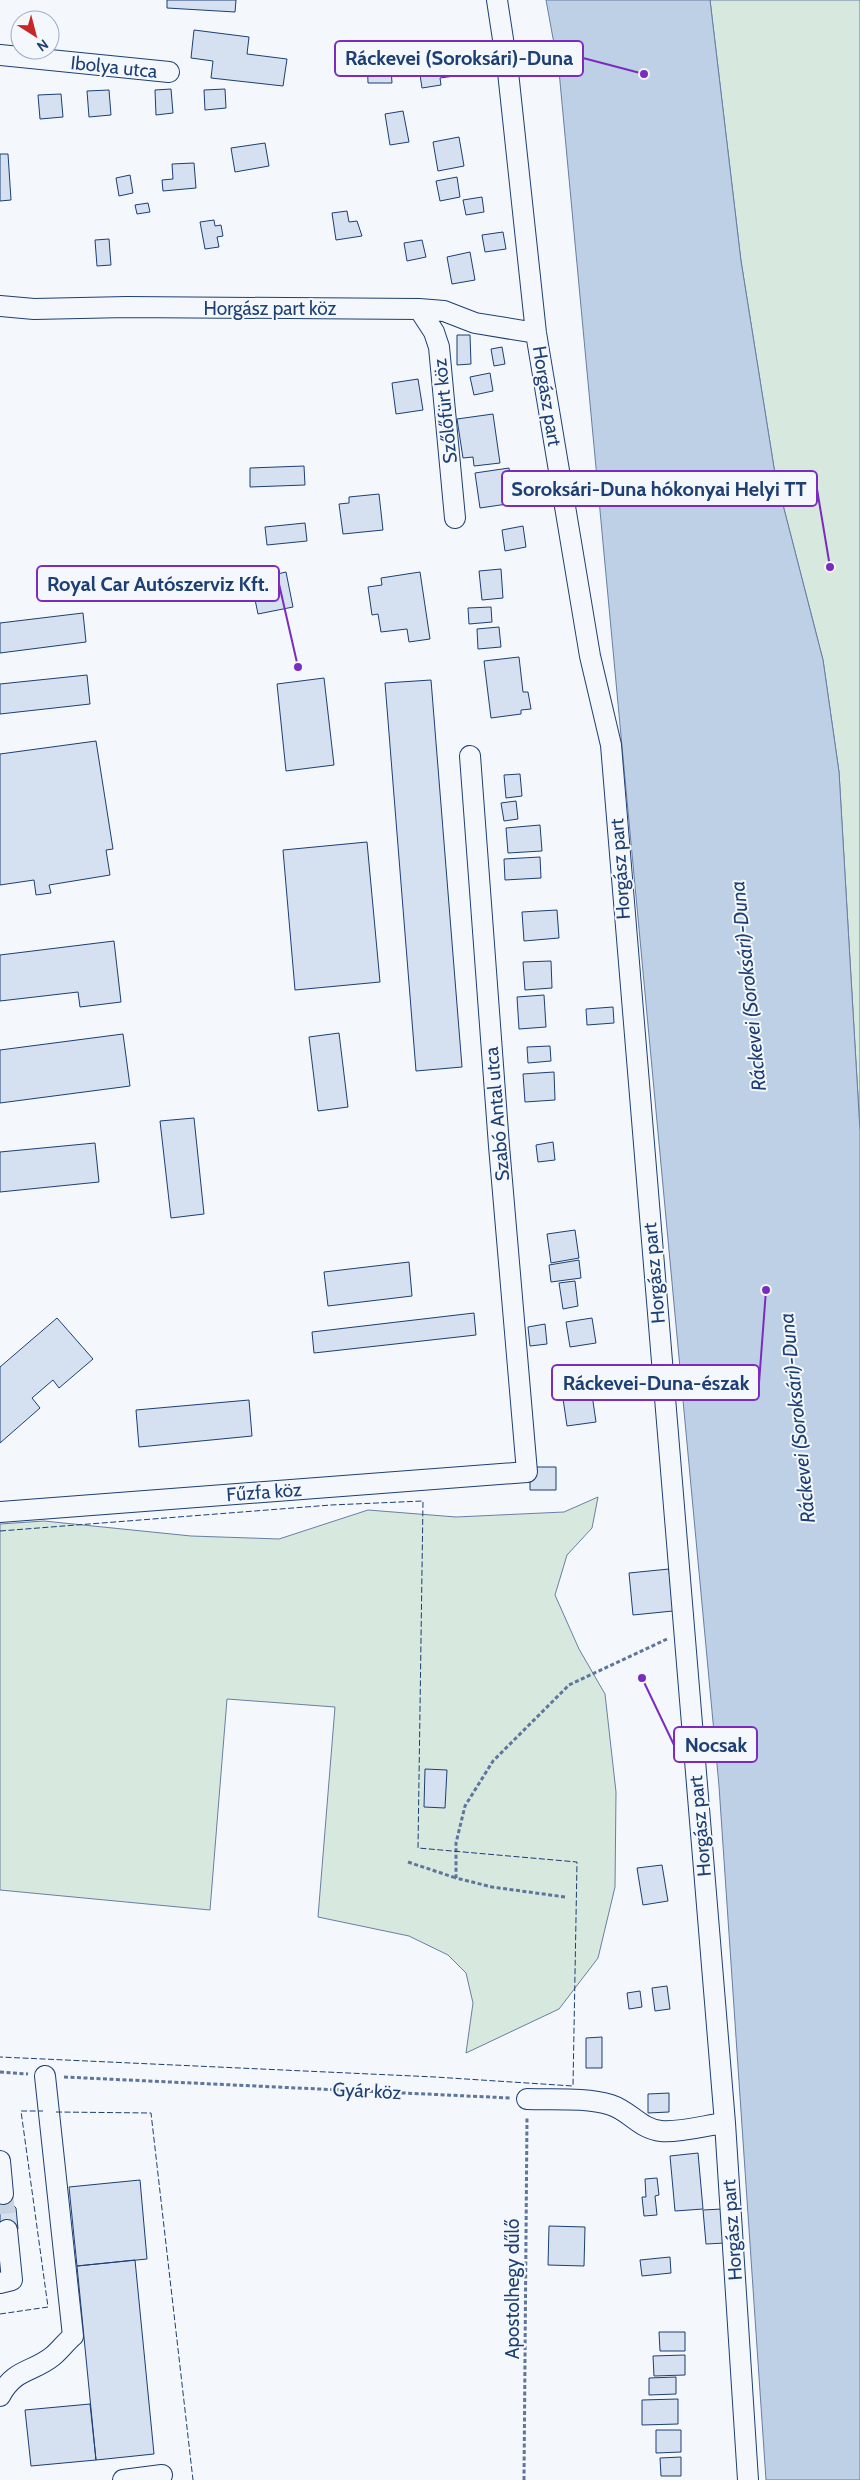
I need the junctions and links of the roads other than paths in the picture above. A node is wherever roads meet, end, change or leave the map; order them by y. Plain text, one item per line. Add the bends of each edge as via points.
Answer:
1 (497, 0) edge
2 (0, 55) edge
3 (169, 72) dead end
4 (0, 306) edge
5 (419, 309) junction
6 (536, 333) junction
7 (455, 518) dead end
8 (470, 756) dead end
9 (527, 1472) joint
10 (0, 1512) edge
11 (45, 2076) road end
12 (527, 2099) road end
13 (725, 2123) junction
14 (0, 2161) edge
15 (3, 2194) dead end
16 (7, 2230) tunnel mouth
17 (0, 2283) edge
18 (0, 2396) edge
19 (162, 2475) dead end
20 (123, 2480) edge
21 (748, 2480) edge

1 - 6 street, Horgász part via 508,72
2 - 3 street, Ibolya utca
4 - 5 street, Horgász part köz
5 - 6 street, Horgász part köz via 444,311 475,323
5 - 7 street, Szőlőfürt köz via 434,332 439,347
6 - 13 street, Horgász part via 590,656 611,745
8 - 9 street, Szabó Antal utca
9 - 10 street, Fűzfa köz
11 - 18 street via 73,2336 52,2357 7,2383
12 - 13 street via 611,2105 628,2113 638,2123 662,2132
13 - 21 street, Horgász part
14 - 15 street
16 - 17 street via 12,2280
19 - 20 street

